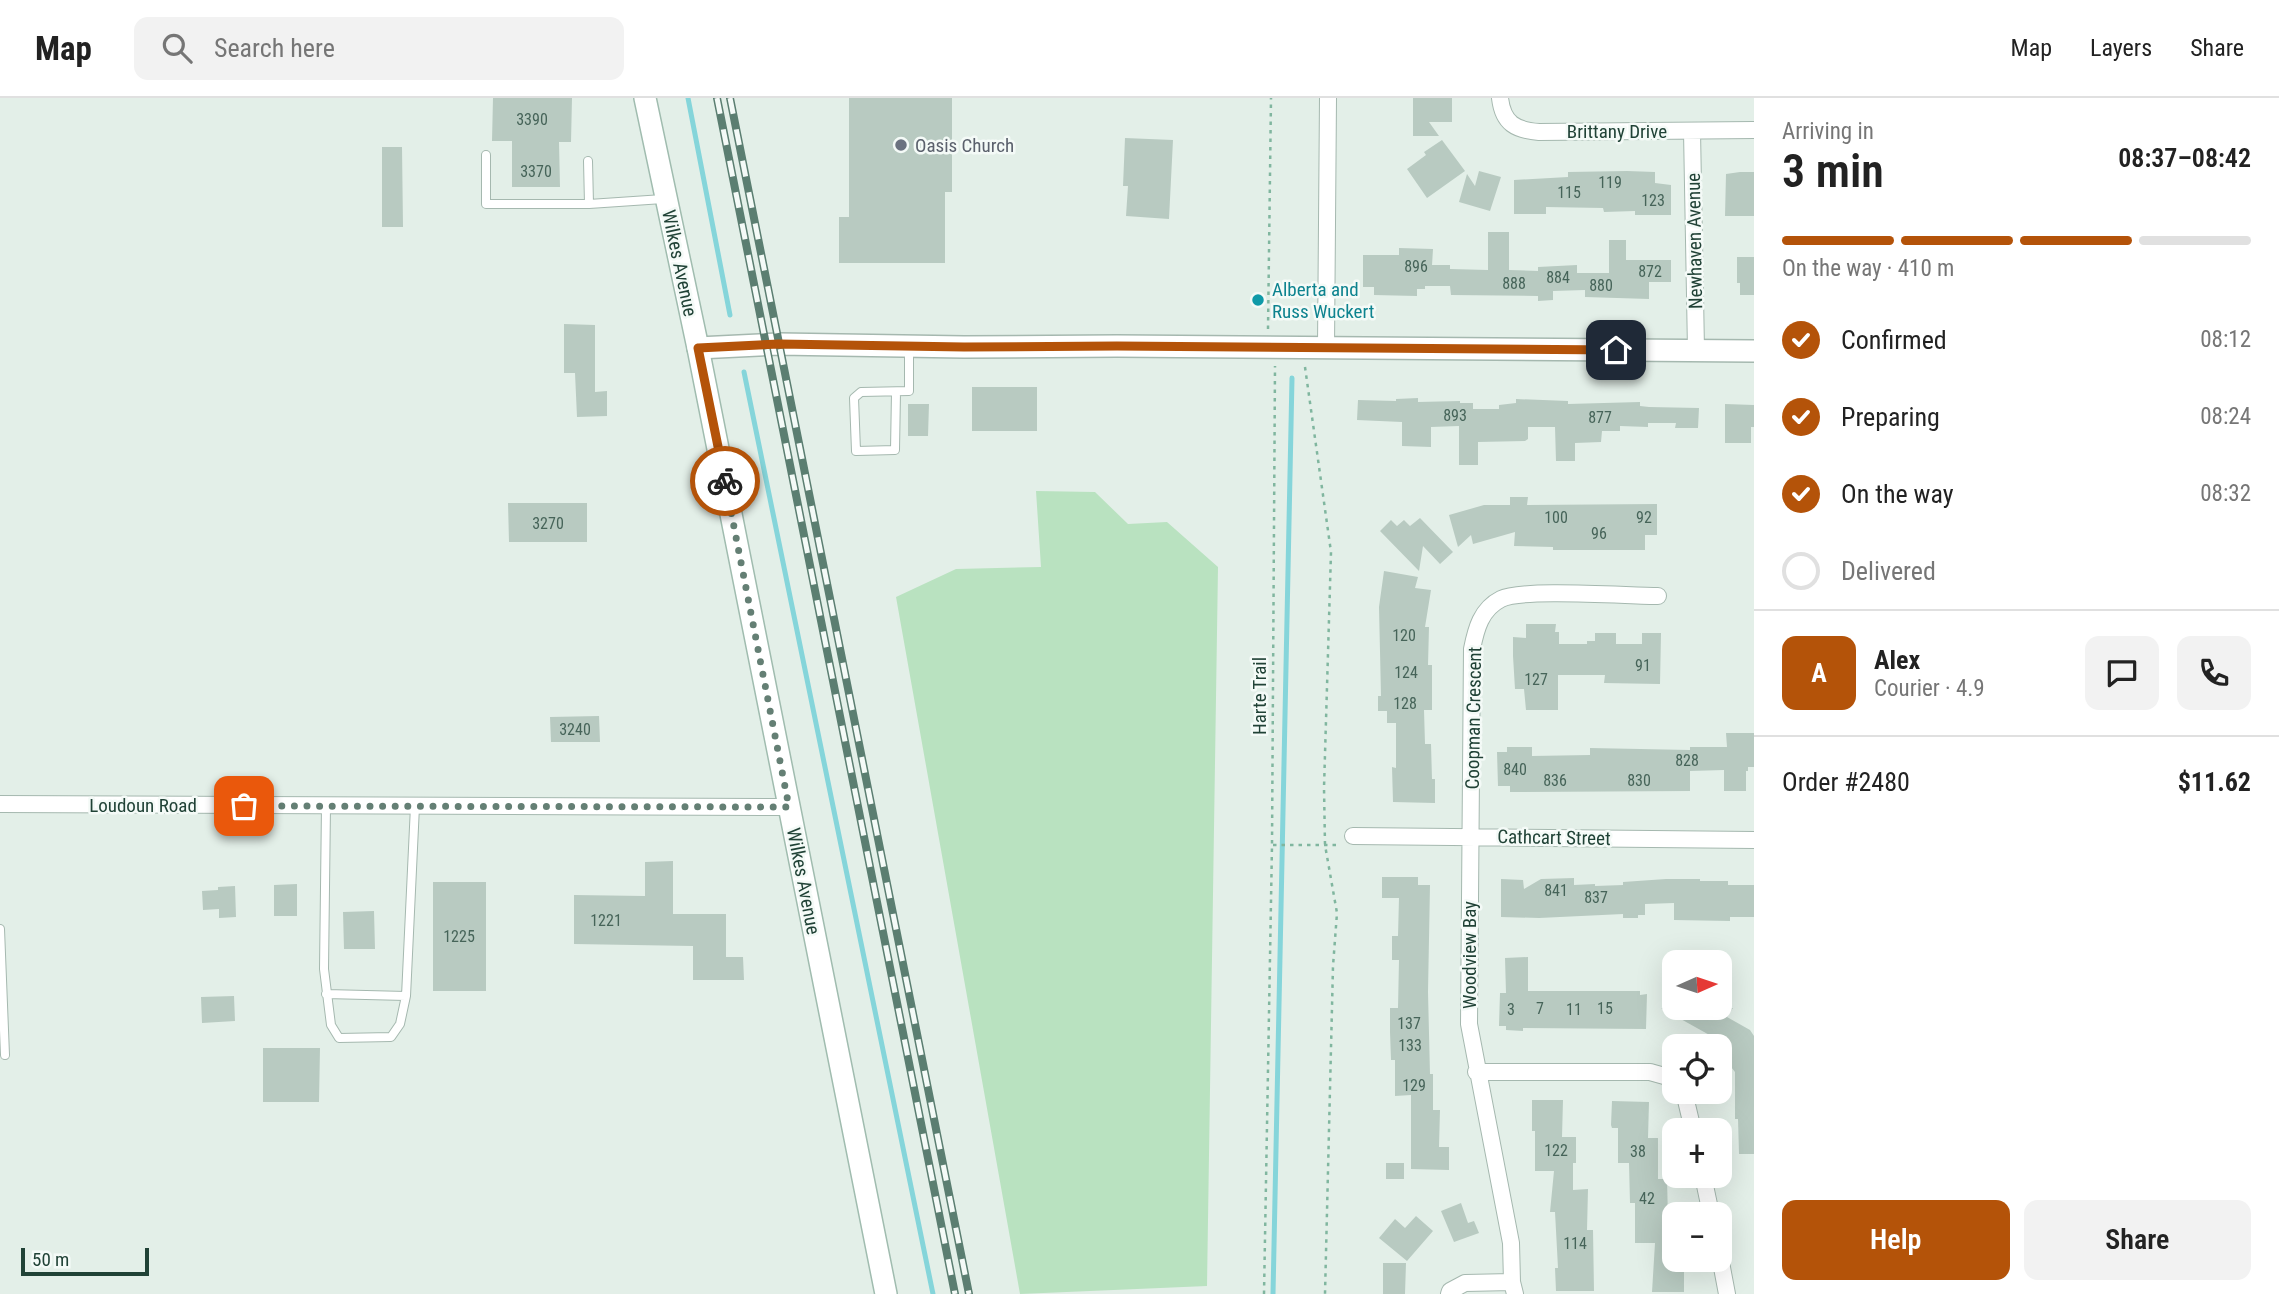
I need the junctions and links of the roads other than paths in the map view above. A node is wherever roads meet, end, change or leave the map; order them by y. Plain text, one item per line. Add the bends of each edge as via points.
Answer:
1 (645, 98) edge
2 (1328, 98) edge
3 (1500, 98) edge
4 (1754, 130) edge
5 (1692, 131) junction
6 (486, 155) dead end
7 (588, 161) dead end
8 (666, 198) junction
9 (590, 204) junction
10 (909, 346) junction
11 (1326, 347) junction
12 (698, 348) junction
13 (1696, 351) junction
14 (1754, 351) edge
15 (896, 392) junction
16 (1658, 596) dead end
17 (0, 804) edge
18 (326, 806) junction
19 (415, 806) junction
20 (789, 807) junction
21 (1353, 836) road end
22 (1470, 836) junction
23 (1754, 840) edge
24 (0, 929) edge
25 (1, 960) edge
26 (326, 994) junction
27 (406, 996) junction
28 (5, 1055) dead end
29 (1476, 1072) junction
30 (1662, 1075) edge
31 (1723, 1272) edge
32 (1514, 1288) edge
33 (886, 1294) edge
34 (1449, 1294) edge
35 (1727, 1294) edge

1 - 8 main road, Wilkes Avenue
2 - 11 street
3 - 5 street, Brittany Drive via 1509,123 1520,130
4 - 5 street, Brittany Drive
5 - 13 street, Newhaven Avenue
6 - 9 lane via 486,204
7 - 9 lane
8 - 9 lane
8 - 12 main road, Wilkes Avenue
10 - 11 main road
10 - 12 main road
10 - 15 lane via 909,391
11 - 13 main road
12 - 20 main road, Wilkes Avenue
13 - 14 main road
15 - 15 lane via 861,392 854,398 856,451 895,450
16 - 22 street, Coopman Crescent via 1529,594 1501,599 1478,620 1472,649
17 - 18 street, Loudoun Road
18 - 19 street, Loudoun Road
18 - 26 lane
19 - 20 street, Loudoun Road
19 - 27 lane
20 - 33 main road, Wilkes Avenue
21 - 22 street, Cathcart Street
22 - 23 street, Cathcart Street
22 - 29 street, Woodview Bay via 1469,1024
24 - 25 lane
25 - 28 lane
26 - 27 lane
26 - 27 lane via 331,1025 339,1038 391,1037 400,1024
29 - 30 street
29 - 32 street, Woodview Bay via 1510,1243
31 - 35 street
32 - 34 street, Woodview Bay via 1465,1283

